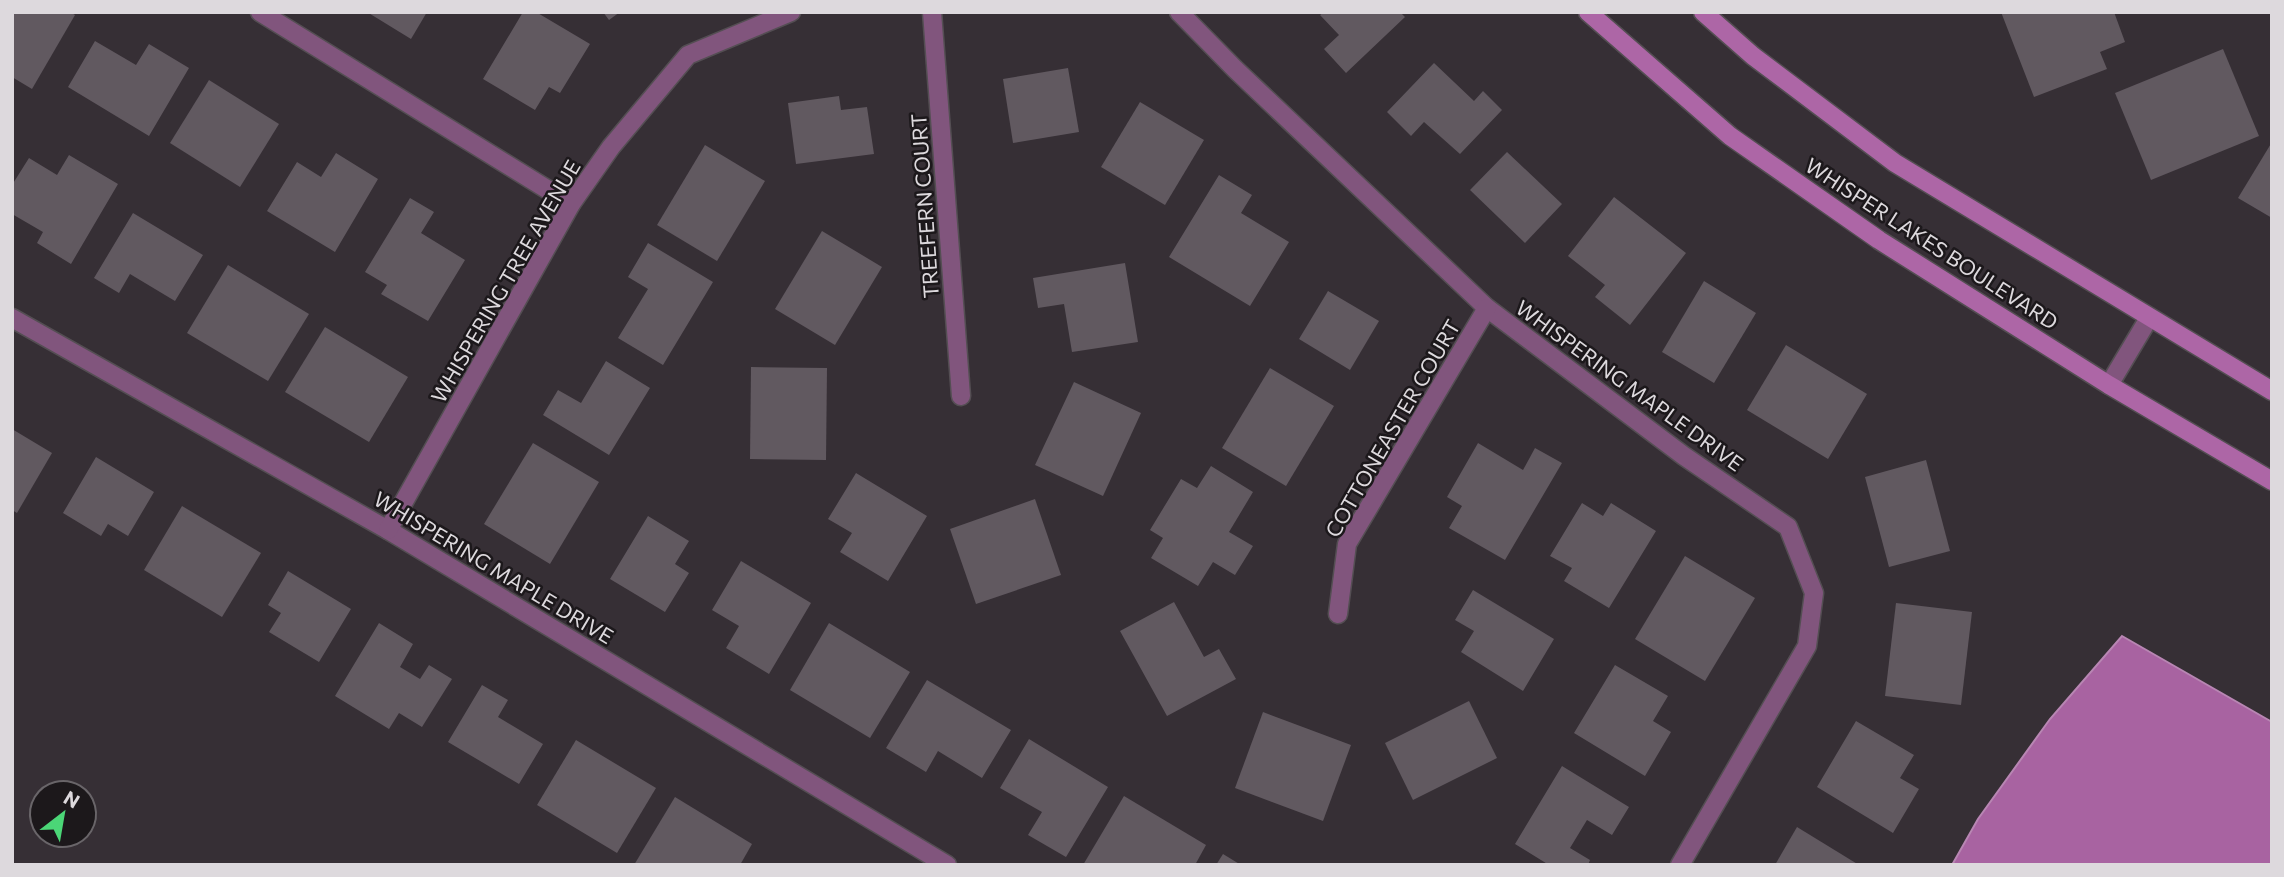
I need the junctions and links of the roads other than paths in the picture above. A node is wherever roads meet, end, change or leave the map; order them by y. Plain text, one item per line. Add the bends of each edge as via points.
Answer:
1 (260, 12) edge
2 (790, 12) edge
3 (932, 12) edge
4 (1179, 12) edge
5 (1588, 12) edge
6 (1703, 12) edge
7 (571, 204) junction
8 (1487, 308) junction
9 (12, 317) edge
10 (2149, 318) junction
11 (2109, 385) junction
12 (2272, 391) edge
13 (961, 396) dead end
14 (2272, 481) edge
15 (388, 530) junction
16 (1338, 614) dead end
17 (947, 865) edge
18 (1680, 865) edge

1 - 7 street
2 - 7 street, WHISPERING TREE AVENUE via 688,55 611,147
3 - 13 street, TREEFERN COURT
4 - 8 street, WHISPERING MAPLE DRIVE
5 - 11 street, WHISPER LAKES BOULEVARD via 1730,136 1879,240
6 - 10 street via 1753,56 1895,163
7 - 15 street, WHISPERING TREE AVENUE
8 - 16 street, COTTONEASTER COURT via 1348,544
8 - 18 street, WHISPERING MAPLE DRIVE via 1788,527 1814,593 1807,646
9 - 15 street, WHISPERING MAPLE DRIVE
10 - 11 street
10 - 12 street
11 - 14 street, WHISPER LAKES BOULEVARD
15 - 17 street, WHISPERING MAPLE DRIVE

